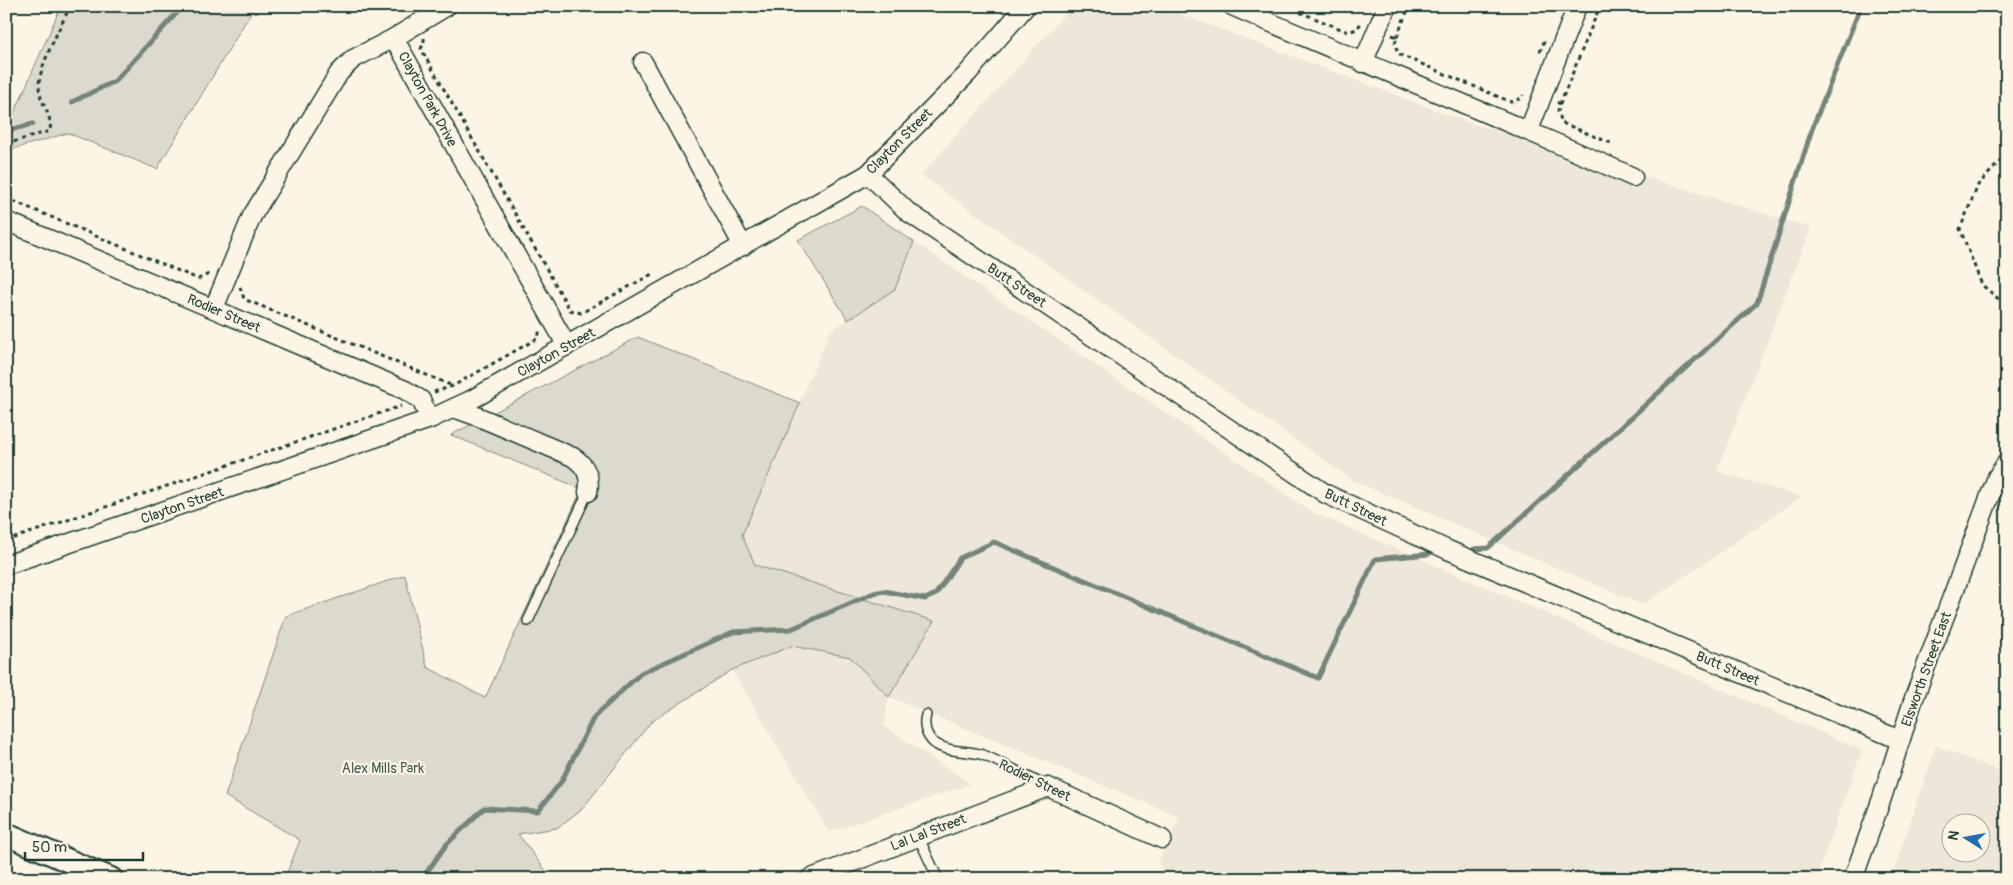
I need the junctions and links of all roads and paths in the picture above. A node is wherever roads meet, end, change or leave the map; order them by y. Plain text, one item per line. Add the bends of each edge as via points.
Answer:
1 (70, 6) edge
2 (447, 6) edge
3 (1026, 6) edge
4 (1232, 6) edge
5 (1286, 6) edge
6 (1387, 6) edge
7 (1409, 6) edge
8 (1577, 6) edge
9 (1600, 6) edge
10 (416, 25) junction
11 (1378, 29) junction
12 (1397, 37) junction
13 (394, 38) junction
14 (643, 62) dead end
15 (1363, 63) junction
16 (1543, 97) junction
17 (1560, 104) junction
18 (1529, 130) junction
19 (1611, 143) dead end
20 (6, 144) edge
21 (2007, 154) edge
22 (868, 174) junction
23 (1633, 177) dead end
24 (6, 198) edge
25 (6, 221) edge
26 (743, 246) junction
27 (654, 273) dead end
28 (218, 275) junction
29 (198, 279) dead end
30 (2007, 306) edge
31 (214, 308) junction
32 (551, 318) junction
33 (567, 346) junction
34 (453, 386) junction
35 (419, 398) junction
36 (454, 408) junction
37 (430, 419) junction
38 (2007, 462) edge
39 (588, 492) joint
40 (6, 541) edge
41 (6, 565) edge
42 (528, 621) dead end
43 (926, 715) dead end
44 (1900, 740) junction
45 (1048, 786) junction
46 (6, 834) edge
47 (918, 836) junction
48 (1162, 839) dead end
49 (111, 879) edge
50 (809, 879) edge
51 (938, 879) edge
52 (1853, 879) edge

1 - 20 path via 40,79 41,96 52,121 50,131
2 - 10 street
3 - 22 street, Clayton Street via 967,74
4 - 15 street
5 - 11 path via 1348,32 1357,29 1361,22
6 - 11 street
7 - 12 path
8 - 16 street
9 - 17 path
10 - 13 street
10 - 27 path via 424,38 422,49 570,310 581,313
11 - 12 path
11 - 15 street
12 - 16 path via 1398,54 1511,102 1522,98 1526,90
13 - 28 street, Clayton Park Drive via 353,59 339,73
13 - 32 street, Clayton Park Drive
14 - 26 street
15 - 18 street
16 - 17 path
16 - 18 street
17 - 19 path via 1558,111 1562,123
18 - 23 street
21 - 30 path via 1978,185 1960,229 1982,285
22 - 26 street, Clayton Street
22 - 44 street, Butt Street via 908,212 1326,494 1448,550
24 - 29 path
25 - 31 street, Rodier Street
26 - 33 street, Clayton Street
28 - 31 street, Clayton Park Drive
28 - 34 path via 241,285 244,299
31 - 35 street, Rodier Street
32 - 33 street, Clayton Park Drive
32 - 34 path via 540,324 538,338
33 - 36 street, Clayton Street
34 - 35 path
35 - 37 street
35 - 40 path via 364,420
36 - 37 street, Clayton Street
36 - 39 street via 581,462 590,484
37 - 41 street, Clayton Street
38 - 44 street, Elsworth Street East via 1997,477
39 - 42 lane
43 - 45 lane, Rodier Street via 926,731 936,744 981,755
44 - 52 street, Elsworth Street East
45 - 47 street, Lal Lal Street
45 - 48 street, Rodier Street
46 - 49 street
47 - 50 street, Lal Lal Street
47 - 51 lane

